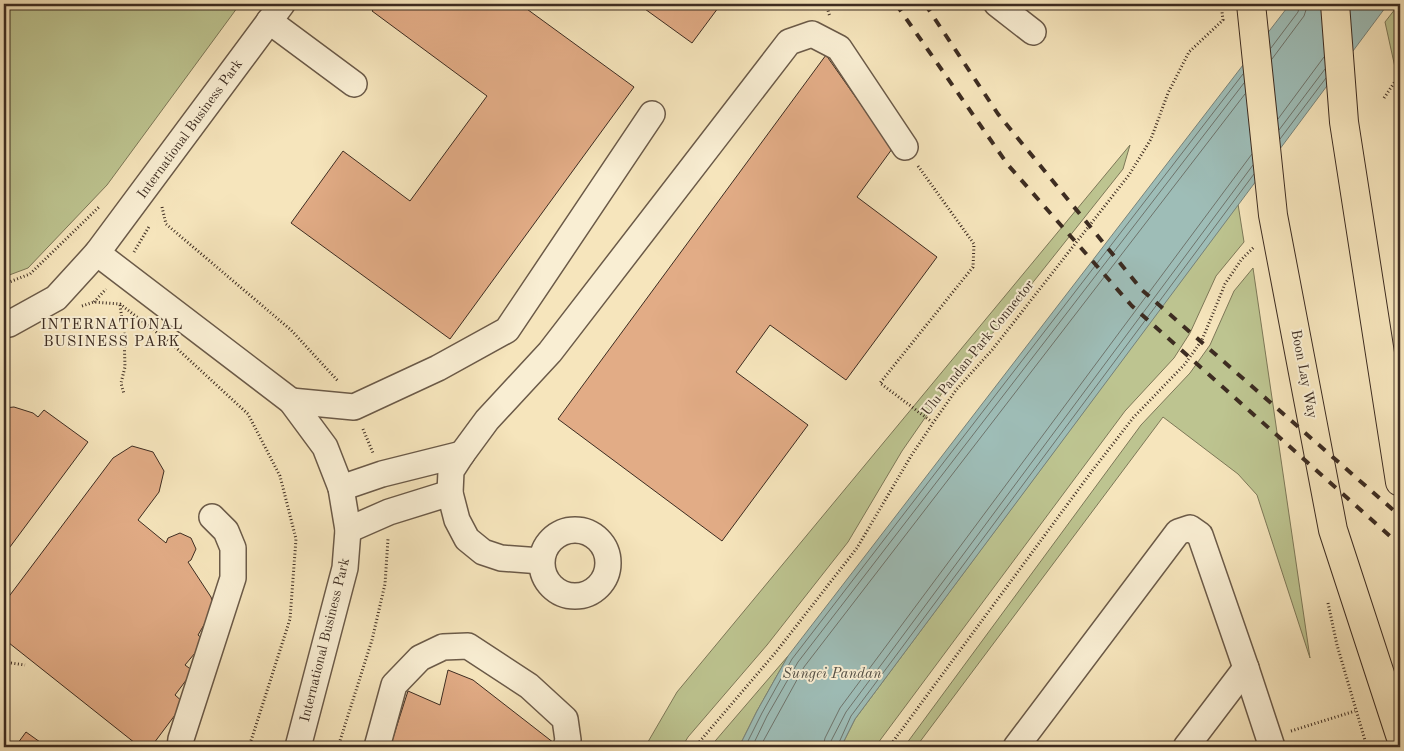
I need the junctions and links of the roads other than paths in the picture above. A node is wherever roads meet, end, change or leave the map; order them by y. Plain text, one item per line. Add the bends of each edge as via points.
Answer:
1 (997, 4) edge
2 (1251, 4) edge
3 (1335, 4) edge
4 (276, 12) edge
5 (1032, 32) dead end
6 (354, 84) dead end
7 (652, 114) dead end
8 (905, 147) road end
9 (97, 254) junction
10 (4, 324) edge
11 (292, 401) junction
12 (1397, 440) edge
13 (462, 454) junction
14 (1400, 482) edge
15 (341, 488) junction
16 (450, 493) junction
17 (212, 517) dead end
18 (348, 530) junction
19 (541, 561) dead end
20 (1246, 668) junction
21 (1400, 735) edge
22 (1270, 743) edge
23 (180, 747) edge
24 (298, 747) edge
25 (377, 747) edge
26 (566, 747) edge
27 (1016, 747) edge
28 (1186, 747) edge

1 - 5 lane
2 - 21 main road, Boon Lay Way via 1274,215 1334,530
3 - 12 main road via 1344,122
4 - 6 lane
4 - 9 lane, International Business Park
7 - 11 lane via 507,330 438,368 354,407
8 - 13 lane via 839,48 812,34 789,42 550,352 487,420
9 - 10 lane, International Business Park via 56,298
9 - 11 lane, International Business Park
11 - 15 lane, International Business Park via 325,447
12 - 14 main road
13 - 15 lane
13 - 16 lane via 452,471
15 - 18 lane, International Business Park
16 - 18 lane via 389,512
16 - 19 lane via 466,539 483,552 500,558
17 - 23 lane via 226,531 233,548 233,578
18 - 24 lane, International Business Park via 345,568
20 - 22 lane
20 - 27 lane via 1200,535 1190,528 1178,532
20 - 28 lane
25 - 26 lane via 394,685 420,658 443,647 468,646 529,686 565,719

